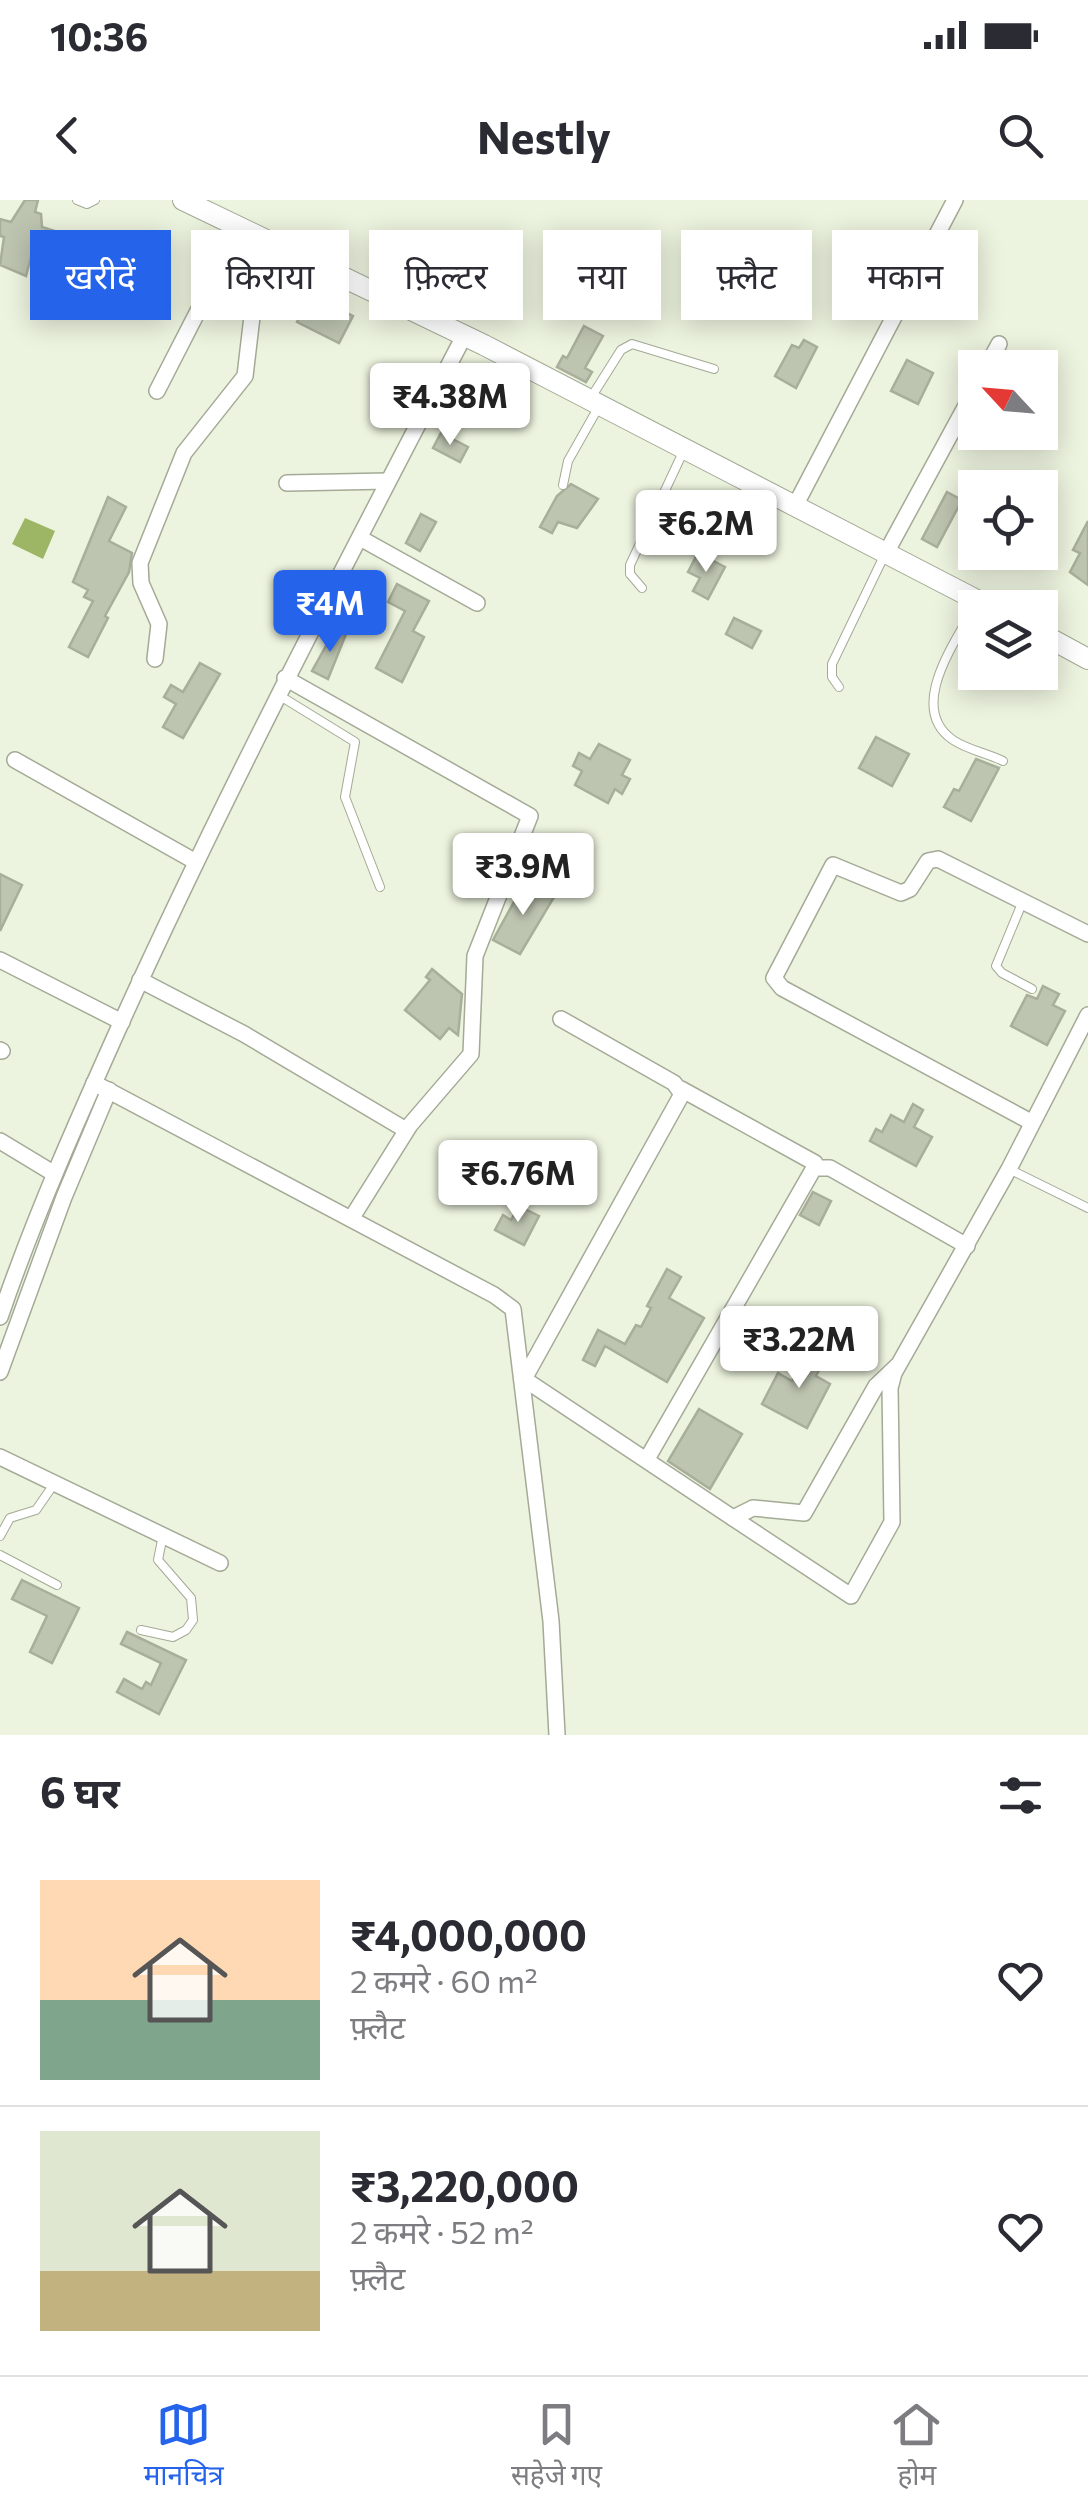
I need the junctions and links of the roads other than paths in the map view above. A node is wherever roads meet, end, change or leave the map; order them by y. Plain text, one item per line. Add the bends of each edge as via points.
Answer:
1 (77, 200) edge
2 (94, 200) edge
3 (956, 200) edge
4 (192, 202) edge
5 (241, 228) junction
6 (245, 230) edge
7 (349, 280) edge
8 (252, 320) edge
9 (464, 336) junction
10 (999, 344) dead end
11 (996, 350) edge
12 (714, 368) dead end
13 (157, 391) dead end
14 (594, 402) junction
15 (958, 420) edge
16 (685, 449) junction
17 (388, 481) junction
18 (287, 483) dead end
19 (563, 485) dead end
20 (795, 506) junction
21 (360, 538) junction
22 (886, 553) junction
23 (642, 588) dead end
24 (958, 590) edge
25 (478, 603) dead end
26 (1058, 643) edge
27 (958, 649) edge
28 (154, 658) dead end
29 (1088, 659) edge
30 (285, 678) junction
31 (839, 687) dead end
32 (277, 694) junction
33 (15, 760) dead end
34 (1004, 761) dead end
35 (196, 862) junction
36 (380, 888) dead end
37 (1023, 902) junction
38 (1088, 934) edge
39 (0, 961) edge
40 (140, 980) junction
41 (1032, 989) dead end
42 (1088, 1015) edge
43 (560, 1019) dead end
44 (122, 1022) junction
45 (102, 1086) junction
46 (681, 1090) junction
47 (1031, 1122) junction
48 (406, 1130) junction
49 (0, 1141) edge
50 (815, 1163) dead end
51 (1009, 1169) junction
52 (53, 1173) junction
53 (1088, 1208) edge
54 (352, 1219) junction
55 (967, 1246) junction
56 (0, 1318) edge
57 (897, 1366) junction
58 (0, 1372) edge
59 (524, 1379) junction
60 (0, 1456) edge
61 (647, 1459) junction
62 (54, 1483) junction
63 (733, 1518) junction
64 (163, 1535) junction
65 (0, 1536) edge
66 (0, 1555) edge
67 (220, 1563) dead end
68 (57, 1586) dead end
69 (141, 1630) dead end
70 (557, 1735) edge

1 - 2 lane
3 - 20 street
4 - 5 street
5 - 6 street
5 - 13 street
7 - 9 street
8 - 28 street via 245,376 184,453 140,563 159,624
9 - 14 street
9 - 17 street
10 - 11 street
12 - 14 lane via 632,344 621,350
14 - 16 street
14 - 19 lane
15 - 22 street
16 - 20 street
16 - 23 lane via 630,565
17 - 18 street
17 - 21 street
20 - 22 street
21 - 25 street
21 - 30 street
22 - 24 street
22 - 31 lane via 832,664
26 - 29 street
27 - 34 lane via 934,689 938,724 952,739
30 - 32 street
30 - 48 street via 530,816 475,956 471,1054
32 - 35 street
32 - 36 lane via 355,742 345,797
33 - 35 street
35 - 40 street
37 - 38 street
37 - 41 lane via 996,966
37 - 47 street via 938,859 928,861 910,890 900,893 833,865 774,978
39 - 44 street
40 - 44 street
40 - 48 street
42 - 47 street
43 - 46 street
44 - 45 street
45 - 52 street
45 - 54 street
45 - 58 street
46 - 50 street
46 - 59 street
47 - 51 street
48 - 54 street
49 - 52 street
51 - 53 lane
51 - 55 street
52 - 56 street
54 - 59 street via 510,1305
55 - 57 street
55 - 61 street via 830,1168 814,1168
57 - 63 street via 876,1386 804,1512 753,1508
57 - 63 street via 890,1388 892,1522 851,1596
59 - 61 street
59 - 70 street
60 - 62 street
61 - 63 street
62 - 64 street
62 - 65 lane via 40,1507 10,1518
64 - 67 street
64 - 69 lane via 158,1560 191,1598 193,1620 173,1637
66 - 68 lane

